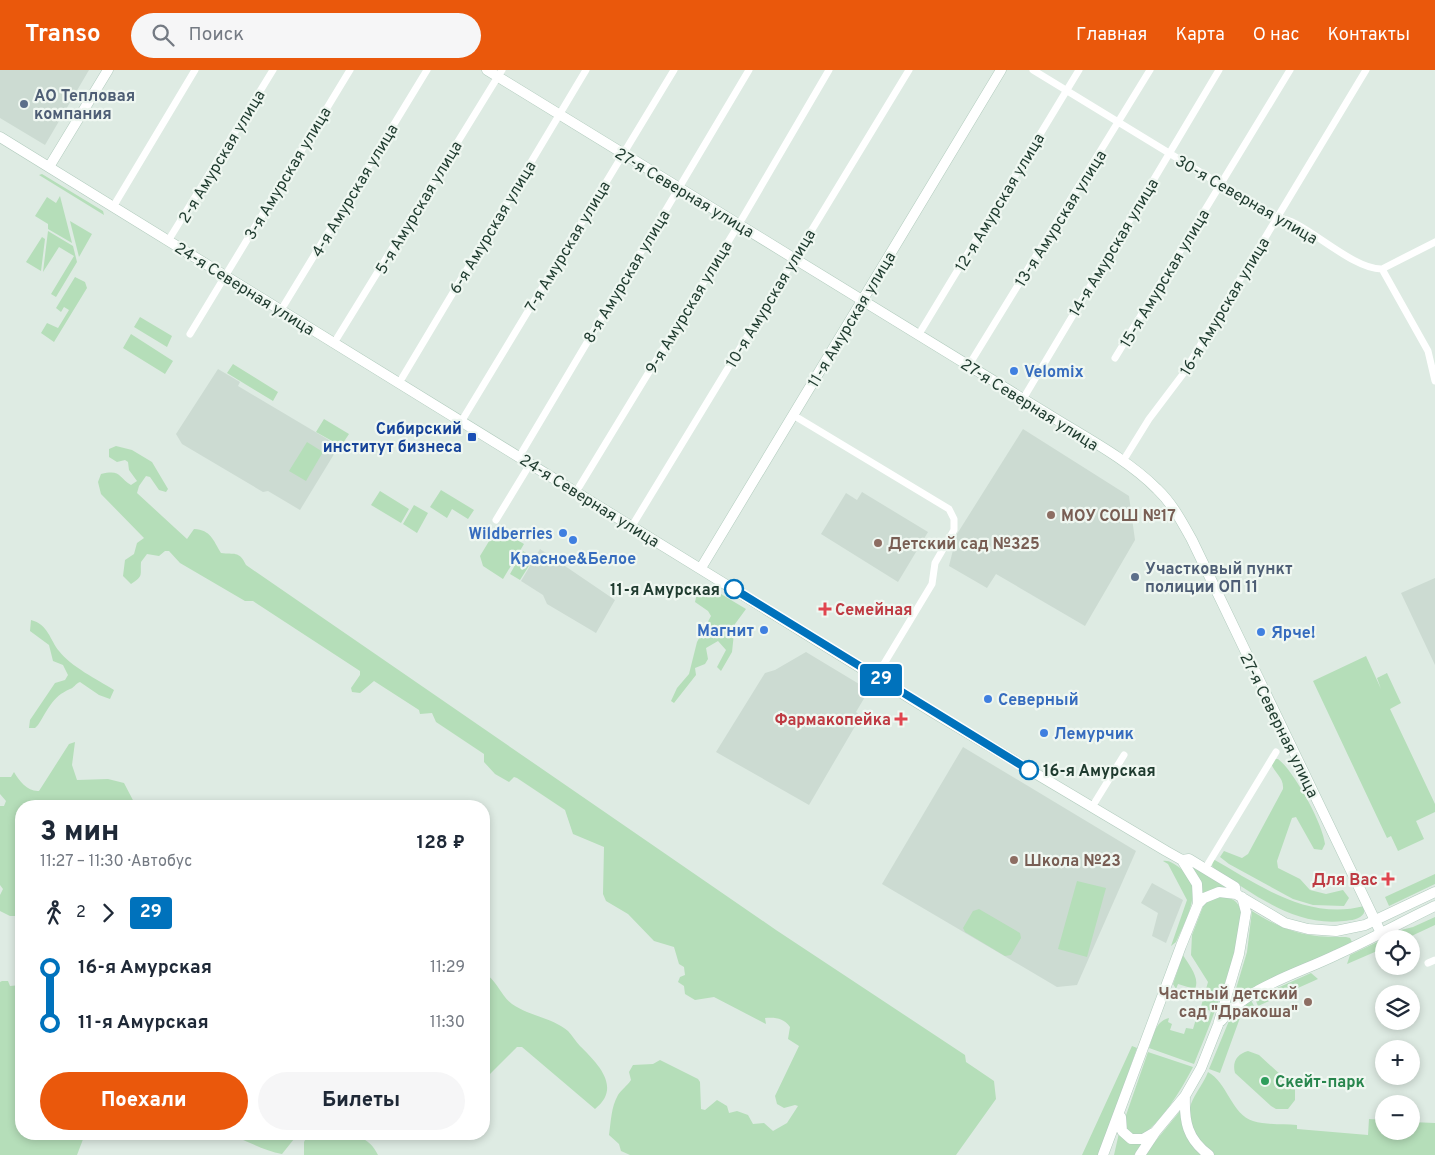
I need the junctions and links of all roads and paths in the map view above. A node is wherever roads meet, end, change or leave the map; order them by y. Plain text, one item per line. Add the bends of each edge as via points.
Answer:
1 (108, 70) edge
2 (195, 70) edge
3 (273, 70) edge
4 (350, 70) edge
5 (426, 70) edge
6 (487, 70) edge
7 (586, 70) edge
8 (674, 70) edge
9 (749, 70) edge
10 (829, 70) edge
11 (909, 70) edge
12 (1001, 70) edge
13 (1033, 70) edge
14 (1079, 70) edge
15 (1150, 70) edge
16 (1219, 70) edge
17 (1290, 70) edge
18 (1366, 70) edge
19 (500, 73) edge
20 (1066, 91) junction
21 (559, 114) junction
22 (1118, 123) junction
23 (0, 137) edge
24 (623, 154) junction
25 (1169, 154) junction
26 (49, 167) junction
27 (1220, 185) junction
28 (679, 188) junction
29 (113, 207) junction
30 (1277, 219) junction
31 (739, 224) junction
32 (168, 241) junction
33 (1435, 242) edge
34 (794, 258) junction
35 (1382, 269) junction
36 (225, 276) junction
37 (863, 300) junction
38 (280, 310) junction
39 (190, 334) dead end
40 (919, 334) junction
41 (334, 343) junction
42 (1115, 358) dead end
43 (969, 365) junction
44 (1435, 381) edge
45 (398, 383) junction
46 (1023, 399) junction
47 (793, 415) junction
48 (461, 422) junction
49 (519, 457) junction
50 (1123, 461) junction
51 (530, 464) junction
52 (576, 492) junction
53 (496, 520) dead end
54 (632, 526) junction
55 (701, 568) junction
56 (876, 677) junction
57 (1276, 752) dead end
58 (1124, 755) dead end
59 (1092, 807) junction
60 (1182, 860) junction
61 (1205, 869) junction
62 (1435, 892) edge
63 (1239, 896) junction
64 (1198, 904) junction
65 (1435, 906) edge
66 (1375, 920) junction
67 (1380, 930) edge
68 (1387, 930) edge
69 (1375, 936) edge
70 (1218, 1025) junction
71 (1185, 1096) junction
72 (1121, 1111) junction
73 (1156, 1131) junction
74 (1110, 1137) junction
75 (1103, 1155) edge
76 (1111, 1155) edge
77 (1140, 1155) edge
78 (1209, 1155) edge

1 - 26 main road
2 - 29 street
3 - 32 street, 2-я Амурская улица
4 - 36 street, 3-я Амурская улица
5 - 38 street, 4-я Амурская улица
6 - 19 main road, 27-я Северная улица
7 - 21 street, 6-я Амурская улица
8 - 24 street, 7-я Амурская улица
9 - 28 street, 8-я Амурская улица
10 - 31 street, 9-я Амурская улица
11 - 34 street, 10-я Амурская улица
12 - 37 main road, 11-я Амурская улица
13 - 20 street, 30-я Северная улица
14 - 20 street, 12-я Амурская улица
15 - 22 street, 13-я Амурская улица
16 - 25 street, 14-я Амурская улица
17 - 27 street, 15-я Амурская улица
18 - 30 street, 16-я Амурская улица
19 - 21 main road, 27-я Северная улица
19 - 41 street, 5-я Амурская улица
20 - 22 street, 30-я Северная улица
20 - 40 street, 12-я Амурская улица
21 - 24 main road, 27-я Северная улица
21 - 45 street, 6-я Амурская улица
22 - 25 street, 30-я Северная улица
22 - 43 street, 13-я Амурская улица
23 - 26 main road, 24-я Северная улица
24 - 28 main road, 27-я Северная улица
24 - 48 street, 7-я Амурская улица
25 - 27 street, 30-я Северная улица
25 - 46 street, 14-я Амурская улица
26 - 29 main road, 24-я Северная улица
27 - 30 street, 30-я Северная улица
27 - 42 street, 15-я Амурская улица
28 - 31 main road, 27-я Северная улица
28 - 49 street, 8-я Амурская улица
29 - 32 main road, 24-я Северная улица
30 - 35 street, 30-я Северная улица via 1287,219 1337,252 1373,270
30 - 50 street, 16-я Амурская улица via 1183,374 1158,405
31 - 34 main road, 27-я Северная улица
31 - 52 street, 9-я Амурская улица
32 - 36 main road, 24-я Северная улица
33 - 35 street
34 - 37 main road, 27-я Северная улица
34 - 54 street, 10-я Амурская улица
35 - 44 street via 1428,351
36 - 38 main road, 24-я Северная улица
36 - 39 street, 3-я Амурская улица
37 - 40 main road, 27-я Северная улица
37 - 47 main road, 11-я Амурская улица
38 - 41 main road, 24-я Северная улица
40 - 43 main road, 27-я Северная улица
41 - 45 main road, 24-я Северная улица
43 - 46 main road, 27-я Северная улица
45 - 48 main road, 24-я Северная улица
46 - 50 main road, 27-я Северная улица
47 - 55 main road, 11-я Амурская улица
47 - 56 street via 949,509 952,514 954,530 935,564 932,584
48 - 49 main road, 24-я Северная улица
49 - 51 main road, 24-я Северная улица
50 - 66 main road, 27-я Северная улица via 1158,490 1185,528
51 - 52 main road, 24-я Северная улица
51 - 53 street
52 - 54 main road, 24-я Северная улица
54 - 55 main road, 24-я Северная улица
55 - 56 main road, 24-я Северная улица
56 - 59 main road, 24-я Северная улица
57 - 61 street
58 - 59 street
59 - 60 main road, 24-я Северная улица
60 - 61 main road, 24-я Северная улица via 1190,860
60 - 64 main road, 24-я Северная улица via 1197,884
61 - 63 main road, 24-я Северная улица via 1235,887
62 - 66 main road, 24-я Северная улица
63 - 64 main road via 1214,893
63 - 66 main road, 24-я Северная улица via 1276,918 1308,930 1346,931
63 - 70 main road via 1246,912 1244,935
64 - 72 main road
65 - 68 main road
66 - 67 main road, 27-я Северная улица
69 - 70 main road via 1250,995 1232,1008
70 - 71 main road via 1197,1078
71 - 73 main road
71 - 78 main road via 1187,1130 1194,1142
72 - 73 main road via 1121,1127 1127,1137 1138,1140
72 - 74 main road
73 - 77 main road
74 - 75 main road
74 - 76 main road

